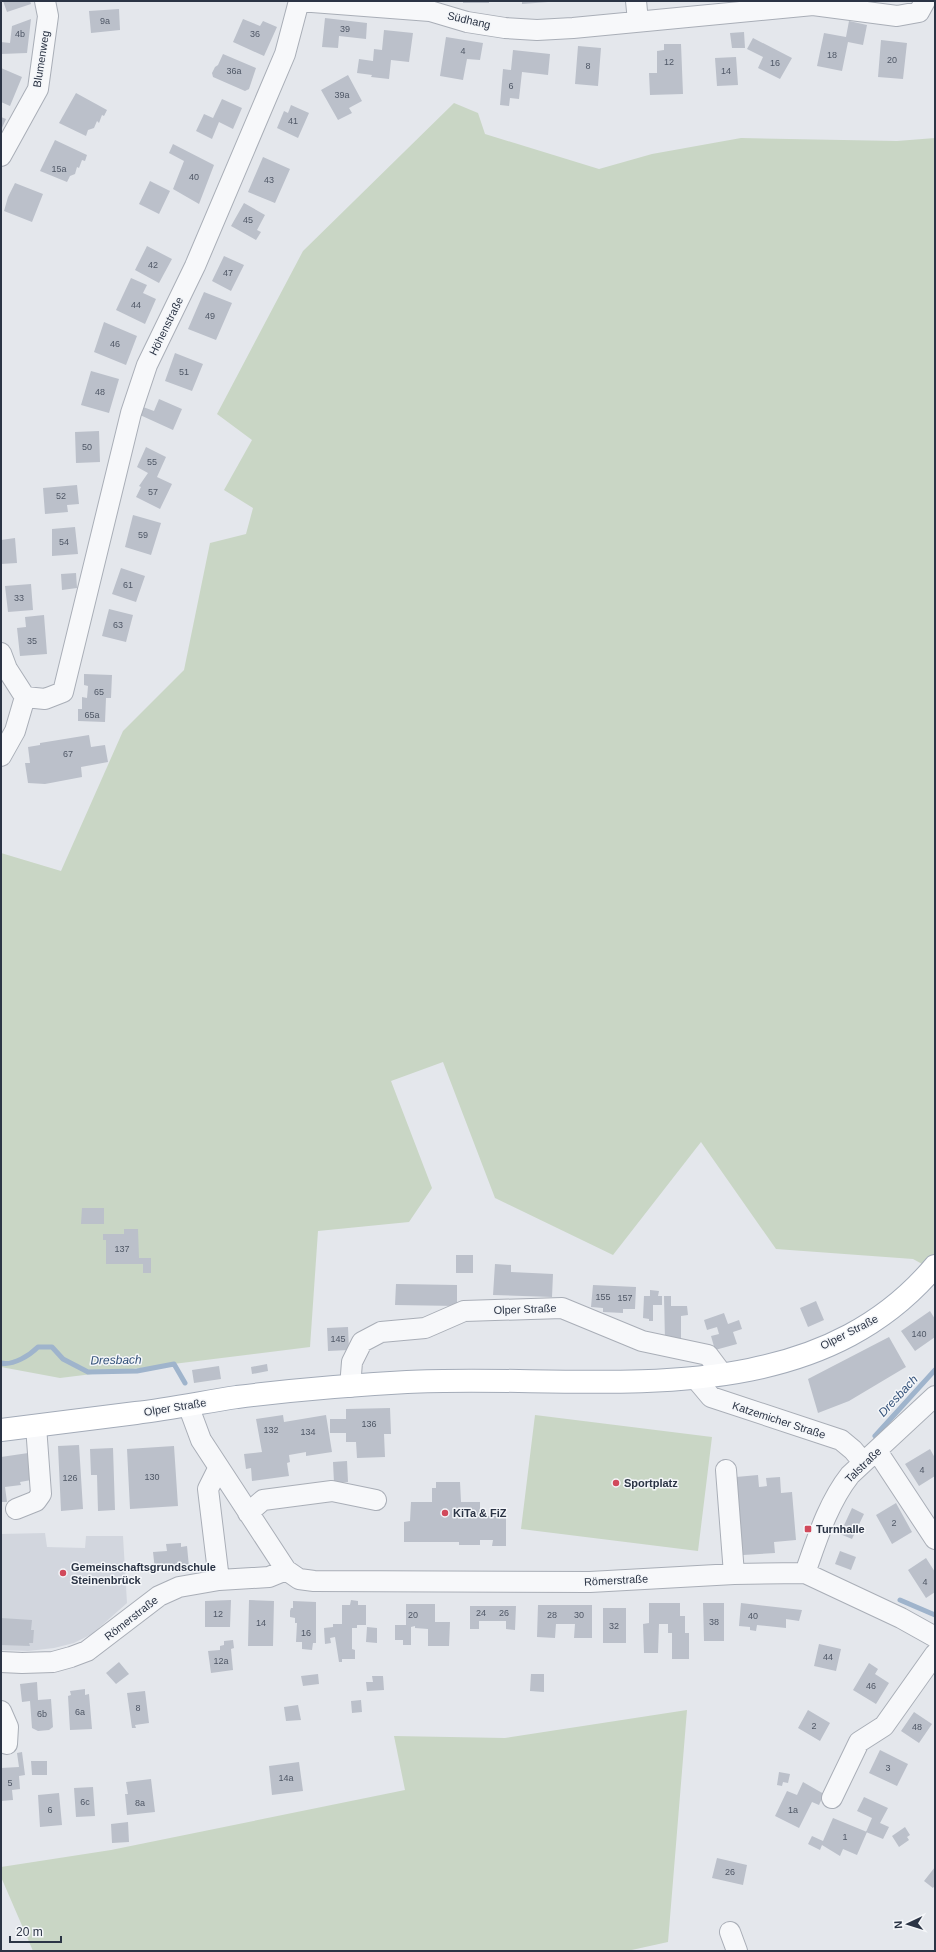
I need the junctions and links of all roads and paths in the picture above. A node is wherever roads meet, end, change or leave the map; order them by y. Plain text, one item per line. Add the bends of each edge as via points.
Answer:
1 (45, 1) edge
2 (299, 1) edge
3 (636, 1) edge
4 (925, 1) edge
5 (813, 3) edge
6 (638, 21) junction
7 (1, 156) edge
8 (1, 653) edge
9 (25, 697) junction
10 (1, 756) edge
11 (935, 1266) edge
12 (723, 1375) junction
13 (695, 1378) junction
14 (350, 1387) junction
15 (935, 1396) edge
16 (188, 1405) junction
17 (36, 1426) junction
18 (1, 1430) edge
19 (870, 1457) junction
20 (218, 1469) junction
21 (726, 1470) dead end
22 (376, 1500) dead end
23 (16, 1509) dead end
24 (248, 1513) junction
25 (935, 1539) edge
26 (286, 1570) junction
27 (805, 1573) junction
28 (734, 1574) junction
29 (219, 1580) junction
30 (935, 1637) edge
31 (935, 1654) edge
32 (1, 1662) edge
33 (1, 1711) edge
34 (7, 1744) dead end
35 (832, 1798) dead end
36 (730, 1932) dead end
37 (737, 1951) edge

1 - 7 street, Blumenweg via 48,16 38,89
2 - 6 street, Südhang via 430,11 467,22 504,28 573,28
2 - 9 street, Höhenstraße via 285,54 195,266 147,365 131,413 63,692 45,699
3 - 6 street
4 - 5 street, Südhang via 919,12 897,16
5 - 6 street, Südhang
8 - 9 street via 6,669
9 - 10 street via 15,731
11 - 12 main road, Olper Straße via 887,1312 847,1336 804,1355
12 - 13 main road, Olper Straße
12 - 14 street, Olper Straße via 708,1356 642,1341 562,1308 464,1311 425,1328 381,1332 362,1342 352,1362
13 - 14 main road, Olper Straße via 615,1382 458,1381
13 - 19 street, Katzemicher Straße via 711,1397 841,1440 853,1450
14 - 16 main road, Olper Straße via 239,1397
15 - 19 street, Talstraße
16 - 17 main road, Olper Straße
16 - 20 street, Römerstraße via 201,1440
17 - 18 main road, Olper Straße
17 - 23 street via 41,1494 36,1501
19 - 25 street, Katzemicher Straße
19 - 27 street, Talstraße via 842,1485 829,1509
20 - 24 street, Römerstraße
20 - 29 street via 208,1489
21 - 28 street
22 - 24 street via 332,1491 263,1500
24 - 26 street, Römerstraße
26 - 28 street, Römerstraße via 299,1579 314,1581 590,1582
26 - 29 street, Römerstraße via 269,1577
27 - 28 street, Römerstraße
27 - 30 street, Römerstraße
29 - 32 street, Römerstraße via 179,1587 159,1596 87,1651 52,1662
31 - 35 street via 884,1726 859,1742
33 - 34 street via 8,1727
36 - 37 street

